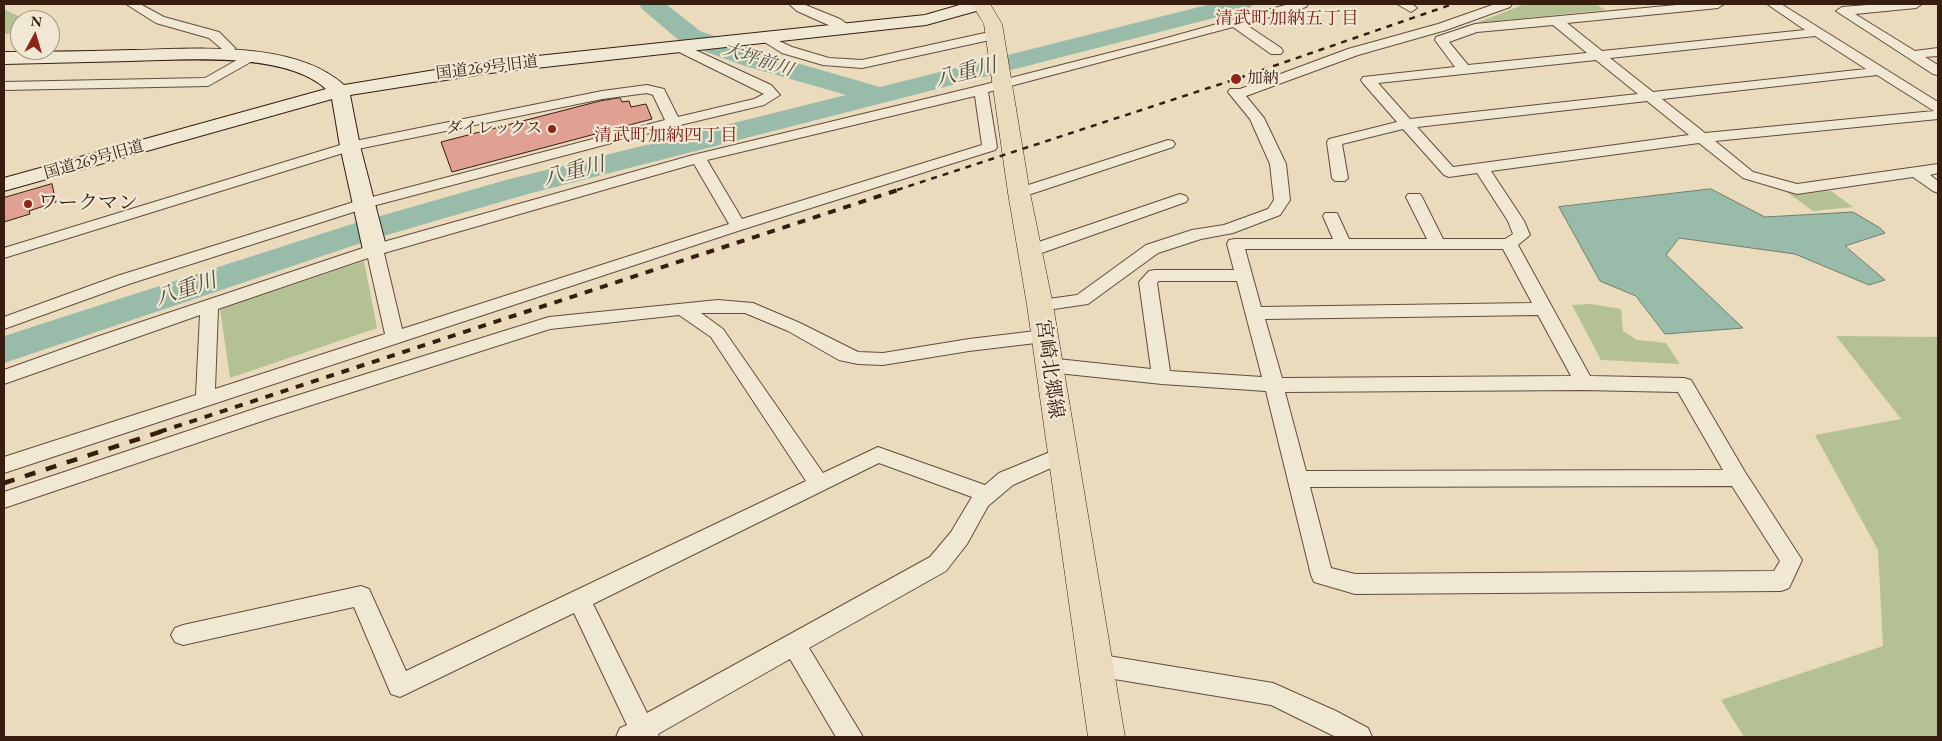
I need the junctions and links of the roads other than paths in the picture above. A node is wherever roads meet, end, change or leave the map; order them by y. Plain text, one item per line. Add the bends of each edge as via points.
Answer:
1 (132, 4) edge
2 (795, 4) edge
3 (981, 4) edge
4 (1302, 4) edge
5 (1506, 4) edge
6 (1603, 4) edge
7 (1718, 4) edge
8 (1773, 4) edge
9 (1916, 4) edge
10 (1618, 15) junction
11 (1556, 21) junction
12 (1235, 23) junction
13 (848, 28) junction
14 (1818, 32) junction
15 (995, 37) junction
16 (764, 38) junction
17 (686, 46) junction
18 (1276, 51) dead end
19 (1938, 52) edge
20 (226, 54) junction
21 (1601, 55) junction
22 (1913, 55) junction
23 (251, 56) junction
24 (4, 58) edge
25 (1465, 70) junction
26 (1880, 71) junction
27 (1938, 71) edge
28 (994, 85) junction
29 (4, 86) edge
30 (340, 91) junction
31 (1653, 97) junction
32 (1938, 108) edge
33 (1938, 115) edge
34 (673, 122) junction
35 (1406, 124) junction
36 (1701, 138) junction
37 (1168, 144) dead end
38 (350, 146) junction
39 (698, 158) junction
40 (1481, 168) junction
41 (1938, 169) edge
42 (1916, 172) junction
43 (1340, 178) dead end
44 (4, 185) edge
45 (1938, 188) edge
46 (1019, 193) junction
47 (1414, 197) dead end
48 (1180, 199) dead end
49 (364, 207) junction
50 (1332, 216) dead end
51 (738, 226) junction
52 (1343, 244) junction
53 (1509, 244) junction
54 (1438, 245) junction
55 (374, 248) junction
56 (1030, 251) junction
57 (4, 253) edge
58 (1244, 276) junction
59 (210, 305) junction
60 (1040, 305) junction
61 (682, 309) junction
62 (1544, 309) junction
63 (1254, 313) junction
64 (4, 324) edge
65 (1044, 336) junction
66 (395, 337) junction
67 (1048, 365) junction
68 (4, 377) edge
69 (1162, 377) junction
70 (1584, 383) junction
71 (1274, 385) junction
72 (205, 399) junction
73 (1062, 455) junction
74 (4, 465) edge
75 (1738, 478) junction
76 (1297, 479) junction
77 (819, 484) junction
78 (987, 494) junction
79 (4, 500) edge
80 (579, 599) junction
81 (183, 636) dead end
82 (794, 644) junction
83 (1096, 665) junction
84 (639, 735) edge
85 (850, 737) edge
86 (1107, 737) edge
87 (1359, 737) edge

1 - 20 street via 160,20 214,35 229,48
2 - 13 street
3 - 13 street, 国道269号旧道 via 926,20
3 - 15 main road, 宮崎北郷線 via 993,24
4 - 12 street
5 - 60 street via 1442,27 1354,52 1241,94 1235,92 1257,118 1278,164 1282,200 1274,212 1227,229 1198,234 1152,249 1082,300
6 - 10 street
7 - 10 street
8 - 14 street
9 - 22 street via 1842,11
10 - 11 street
11 - 21 street
11 - 25 street via 1475,28 1441,40
12 - 18 street
12 - 28 street
13 - 16 street, 国道269号旧道
14 - 21 street
14 - 26 street
15 - 16 street via 862,64 828,62 787,50
15 - 28 main road, 宮崎北郷線
16 - 17 street, 国道269号旧道
17 - 30 street, 国道269号旧道 via 480,68
17 - 34 street via 766,88 773,95 759,102
19 - 22 street
20 - 23 street
20 - 24 street
21 - 25 street
21 - 31 street
22 - 27 street
23 - 29 street via 208,82
23 - 30 street via 308,71
25 - 35 street via 1368,80
26 - 31 street
26 - 32 street
28 - 39 street
28 - 46 main road, 宮崎北郷線
28 - 51 street via 990,146
30 - 38 street
30 - 44 street, 国道269号旧道
31 - 35 street
31 - 36 street
33 - 36 street
34 - 38 street via 659,92 647,89
34 - 49 street
35 - 40 street via 1449,172
35 - 43 street via 1334,142
36 - 40 street
36 - 42 street via 1748,175 1797,189
37 - 46 street
38 - 49 street
38 - 57 street
39 - 51 street
39 - 55 street
40 - 53 street via 1522,235
41 - 42 street
42 - 45 street
46 - 56 main road, 宮崎北郷線
47 - 54 street
48 - 56 street
49 - 55 street
49 - 64 street via 131,277
50 - 52 street
51 - 66 street
52 - 54 street
52 - 58 street via 1235,244
53 - 54 street
53 - 62 street
55 - 59 street
55 - 66 street
56 - 60 main road, 宮崎北郷線
58 - 63 street
58 - 69 street via 1155,275 1148,282
59 - 68 street
59 - 72 street
60 - 65 main road, 宮崎北郷線
61 - 65 street via 747,307 794,327 846,355 883,360
61 - 77 street via 717,333
61 - 79 street via 550,323 264,413
62 - 63 street
62 - 70 street
63 - 71 street
65 - 67 main road, 宮崎北郷線
66 - 72 street
67 - 69 street
67 - 73 main road, 宮崎北郷線
69 - 71 street
70 - 71 street
70 - 75 street via 1684,385
71 - 76 street
72 - 74 street
73 - 78 street via 1006,480
73 - 83 main road, 宮崎北郷線
75 - 76 street
75 - 76 street via 1791,560 1781,581 1355,584 1322,575
77 - 78 street via 878,455
77 - 80 street
78 - 82 street via 938,564
80 - 81 street via 400,686 362,596
80 - 84 street
82 - 84 street
82 - 85 street
83 - 86 main road, 宮崎北郷線
83 - 87 street via 1273,694

